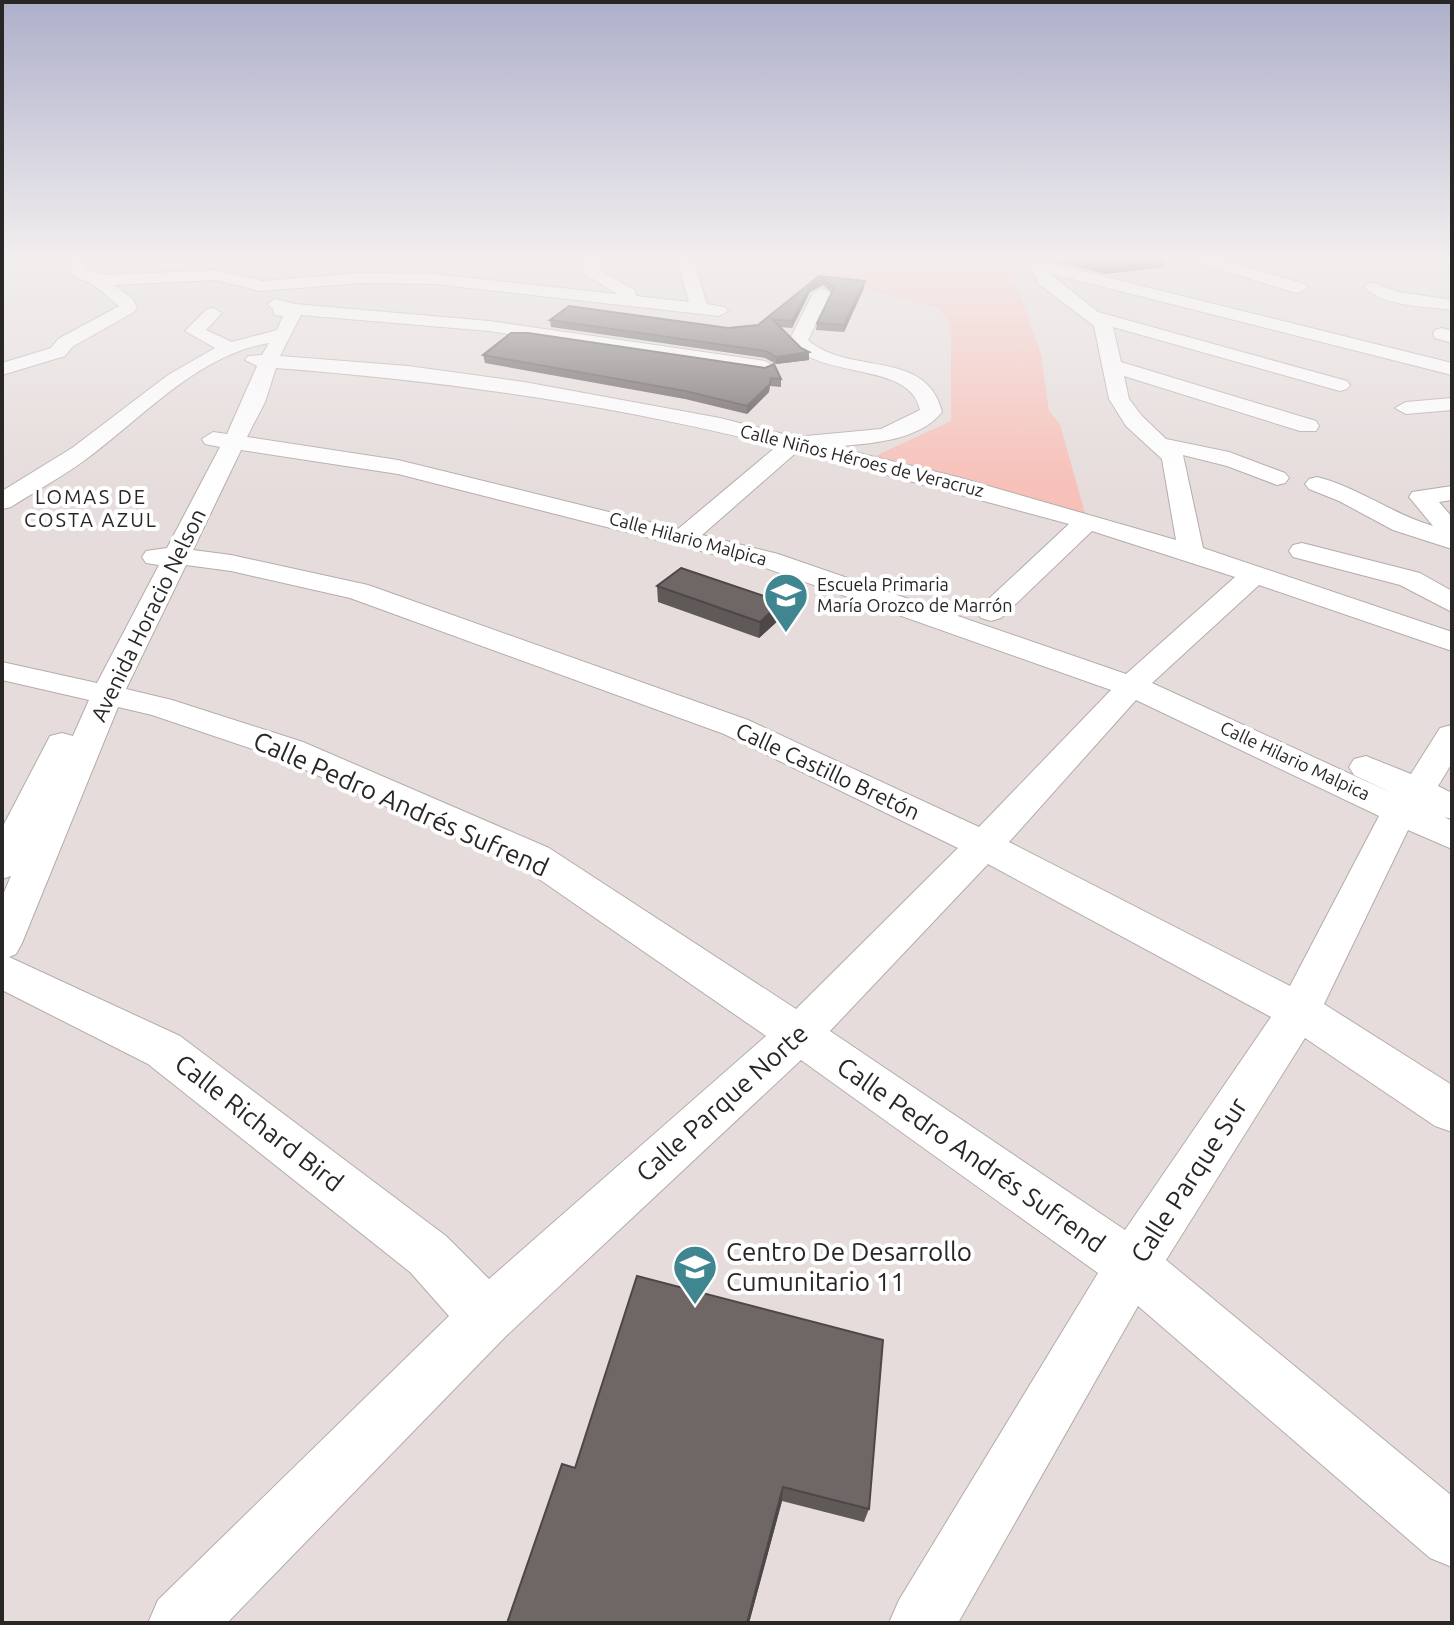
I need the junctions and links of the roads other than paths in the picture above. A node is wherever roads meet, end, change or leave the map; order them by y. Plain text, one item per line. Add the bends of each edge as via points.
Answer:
1 (78, 336) edge
2 (204, 336) edge
3 (248, 336) edge
4 (270, 336) edge
5 (317, 336) edge
6 (555, 336) edge
7 (801, 336) edge
8 (1106, 336) edge
9 (1162, 336) edge
10 (1322, 336) edge
11 (65, 343) junction
12 (228, 347) junction
13 (2, 351) edge
14 (1215, 351) junction
15 (1113, 366) junction
16 (765, 367) edge
17 (2, 369) edge
18 (1452, 369) edge
19 (1452, 379) edge
20 (1160, 380) junction
21 (1430, 382) dead end
22 (1340, 385) dead end
23 (1119, 399) junction
24 (1452, 404) edge
25 (1406, 408) dead end
26 (1308, 426) dead end
27 (227, 434) junction
28 (1163, 445) junction
29 (808, 446) junction
30 (1277, 478) dead end
31 (1317, 484) dead end
32 (1452, 493) edge
33 (2, 502) edge
34 (1087, 521) junction
35 (1452, 533) edge
36 (704, 534) junction
37 (1452, 541) edge
38 (1302, 551) dead end
39 (1191, 553) junction
40 (159, 570) junction
41 (1254, 575) junction
42 (1452, 603) edge
43 (991, 612) junction
44 (1452, 642) edge
45 (2, 671) edge
46 (1140, 679) junction
47 (98, 693) junction
48 (1452, 736) edge
49 (1423, 802) edge
50 (1452, 836) edge
51 (984, 845) junction
52 (2, 865) edge
53 (2, 943) edge
54 (2, 971) edge
55 (1299, 1011) junction
56 (799, 1034) junction
57 (1452, 1111) edge
58 (1132, 1266) junction
59 (487, 1317) junction
60 (1452, 1536) edge
61 (181, 1623) edge
62 (922, 1623) edge

1 - 11 street
2 - 12 street
3 - 12 street
4 - 27 street, Avenida Horacio Nelson
5 - 29 street, Calle Niños Héroes de Veracruz via 408,372 594,399
6 - 16 street
7 - 29 street via 801,346 831,360 883,370 918,386 932,409 883,435
8 - 15 street
9 - 14 street
10 - 18 street
11 - 13 street
11 - 17 street via 58,352
12 - 33 street
14 - 20 street
14 - 22 street
15 - 20 street
15 - 23 street
19 - 21 street
20 - 23 street
20 - 26 street
23 - 28 street via 1134,421
24 - 25 street
27 - 36 street, Calle Hilario Malpica
27 - 40 street, Avenida Horacio Nelson
28 - 30 street via 1209,452
28 - 39 street via 1173,457
29 - 34 street, Calle Niños Héroes de Veracruz
29 - 36 street
31 - 37 street via 1402,525
32 - 35 street via 1421,497
34 - 39 street, Calle Niños Héroes de Veracruz
34 - 43 street
36 - 43 street, Calle Hilario Malpica via 836,561
36 - 46 street, Calle Hilario Malpica via 769,560
38 - 42 street via 1410,579
39 - 41 street, Calle Niños Héroes de Veracruz
40 - 47 street, Avenida Horacio Nelson
40 - 51 street, Calle Castillo Bretón via 231,563 358,591 736,727
41 - 44 street, Calle Niños Héroes de Veracruz
41 - 46 street, Calle Parque Norte
43 - 46 street, Calle Hilario Malpica
45 - 47 street, Calle Pedro Andrés Sufrend
46 - 49 street, Calle Hilario Malpica
46 - 51 street, Calle Parque Norte
47 - 52 street, Avenida Horacio Nelson
47 - 53 street, Avenida Horacio Nelson
47 - 56 street, Calle Pedro Andrés Sufrend via 161,707 291,750 536,858
48 - 49 street, Calle Parque Sur
49 - 50 street, Calle Hilario Malpica
49 - 55 street, Calle Parque Sur
51 - 55 street, Calle Castillo Bretón
51 - 56 street, Calle Parque Norte
54 - 59 street, Calle Richard Bird via 164,1050 428,1254
55 - 57 street, Calle Castillo Bretón
55 - 58 street, Calle Parque Sur
56 - 58 street, Calle Pedro Andrés Sufrend
56 - 59 street, Calle Parque Norte
58 - 60 street, Calle Pedro Andrés Sufrend
58 - 62 street, Calle Parque Sur
59 - 61 street, Calle Parque Norte

